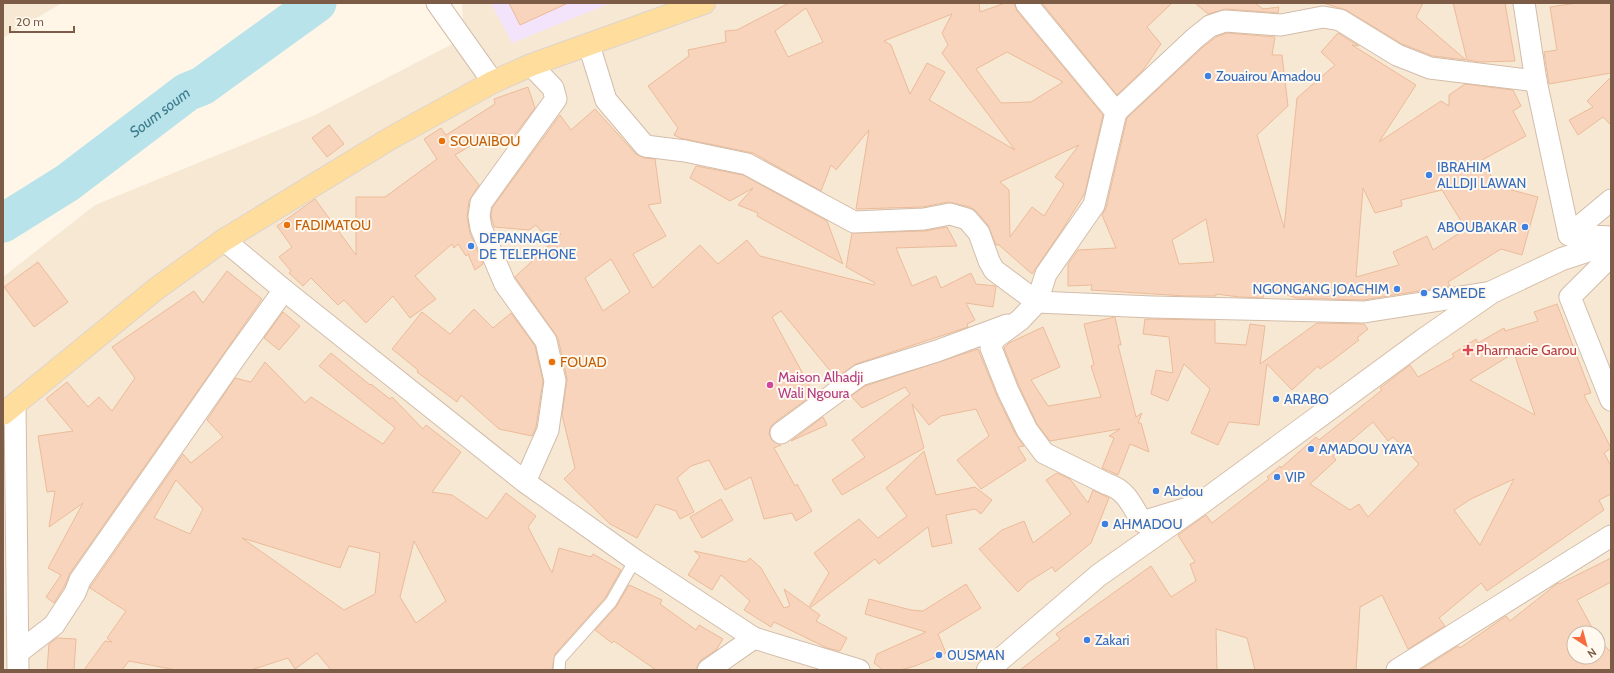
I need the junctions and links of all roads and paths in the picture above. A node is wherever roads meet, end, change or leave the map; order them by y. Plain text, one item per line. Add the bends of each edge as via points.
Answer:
1 (436, 3) edge
2 (704, 3) edge
3 (1026, 3) edge
4 (1524, 3) edge
5 (588, 45) junction
6 (531, 65) junction
7 (1536, 81) junction
8 (493, 82) junction
9 (1116, 112) junction
10 (1611, 200) edge
11 (1569, 235) junction
12 (1611, 237) edge
13 (224, 240) junction
14 (1611, 243) edge
15 (1611, 256) edge
16 (284, 290) junction
17 (1492, 292) junction
18 (1037, 302) junction
19 (1020, 320) junction
20 (1611, 400) edge
21 (9, 410) edge
22 (781, 433) dead end
23 (526, 482) junction
24 (1200, 504) junction
25 (1611, 536) edge
26 (635, 560) junction
27 (754, 638) junction
28 (18, 661) edge
29 (559, 670) edge
30 (708, 670) edge
31 (859, 670) edge
32 (988, 670) edge
33 (1396, 670) edge

1 - 8 street
2 - 5 main road
3 - 9 street
4 - 7 street
5 - 6 main road
5 - 18 street via 606,100 645,146 685,151 747,164 854,222 924,219 950,214 967,218 979,232 994,270
6 - 8 main road
6 - 23 street via 553,88 556,99 481,203 479,216 481,228 505,284 546,341 555,381 548,430
7 - 9 street via 1430,68 1397,55 1340,20 1323,17 1281,25 1225,21 1210,26 1195,38
7 - 11 street
8 - 13 main road via 391,138
9 - 18 street via 1094,205 1046,274
10 - 11 street
11 - 12 street
13 - 16 street
13 - 21 main road via 156,289
14 - 17 main road via 1562,259
15 - 20 street via 1570,298
16 - 23 street
16 - 28 street via 80,580 75,593 54,625
17 - 18 street via 1364,312
17 - 24 main road
18 - 19 street
19 - 22 street via 937,351 860,375
19 - 24 street via 994,338 991,348 1027,430 1044,453 1118,488 1125,494 1142,522
21 - 28 street
23 - 26 street
24 - 32 main road via 1099,575
25 - 33 street
26 - 27 street
26 - 29 lane via 611,602 560,659
27 - 30 street
27 - 31 street

